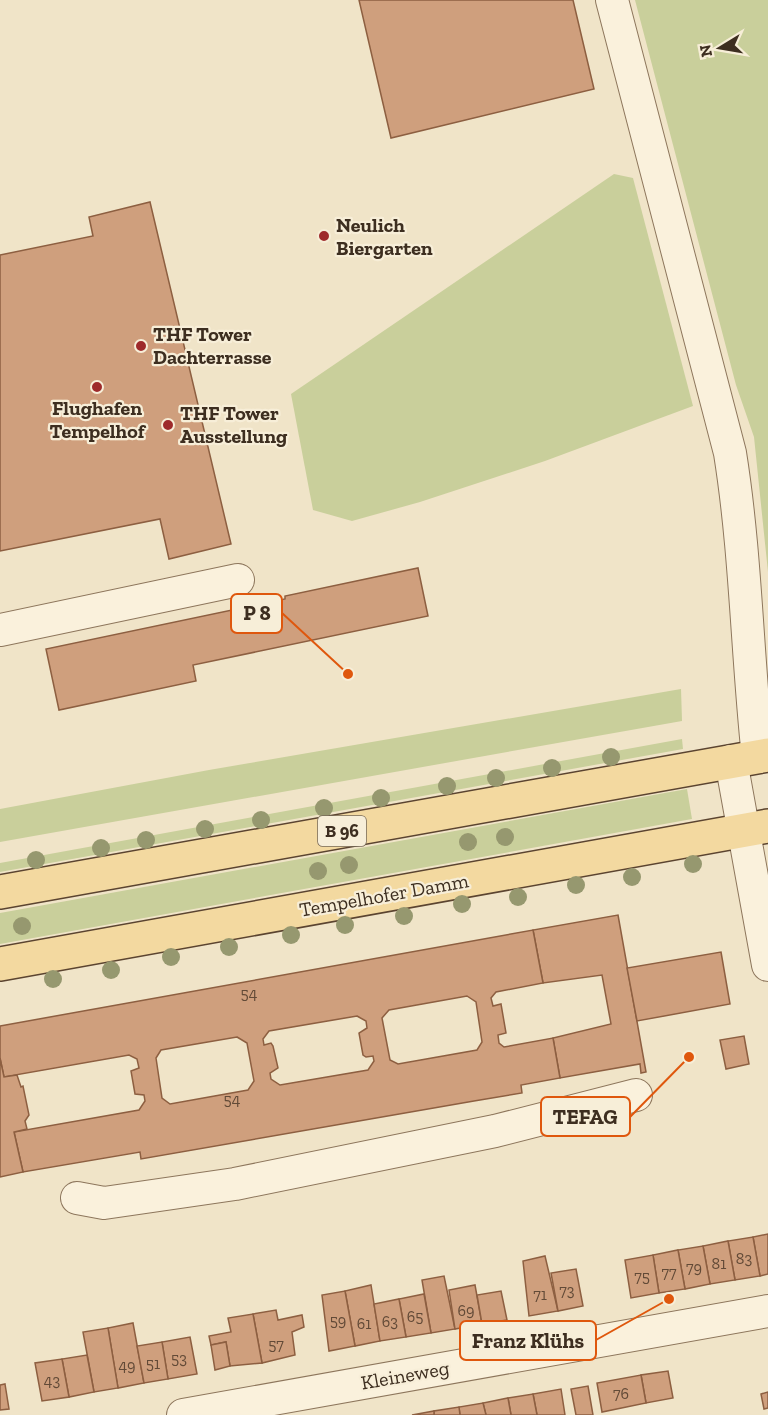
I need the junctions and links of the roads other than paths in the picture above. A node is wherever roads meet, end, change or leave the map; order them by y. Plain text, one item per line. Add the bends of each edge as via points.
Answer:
1 (612, 0) edge
2 (238, 580) dead end
3 (0, 630) edge
4 (752, 758) edge
5 (756, 828) edge
6 (0, 892) edge
7 (0, 964) edge
8 (768, 965) edge
9 (636, 1095) dead end
10 (77, 1198) dead end
11 (768, 1311) edge
12 (183, 1415) edge

1 - 4 street via 730,453 740,516
2 - 3 street
4 - 5 street
4 - 6 main road, B 96
5 - 7 main road, Tempelhofer Damm
5 - 8 street
9 - 10 street via 495,1131 235,1184 104,1203
11 - 12 street, Kleineweg

